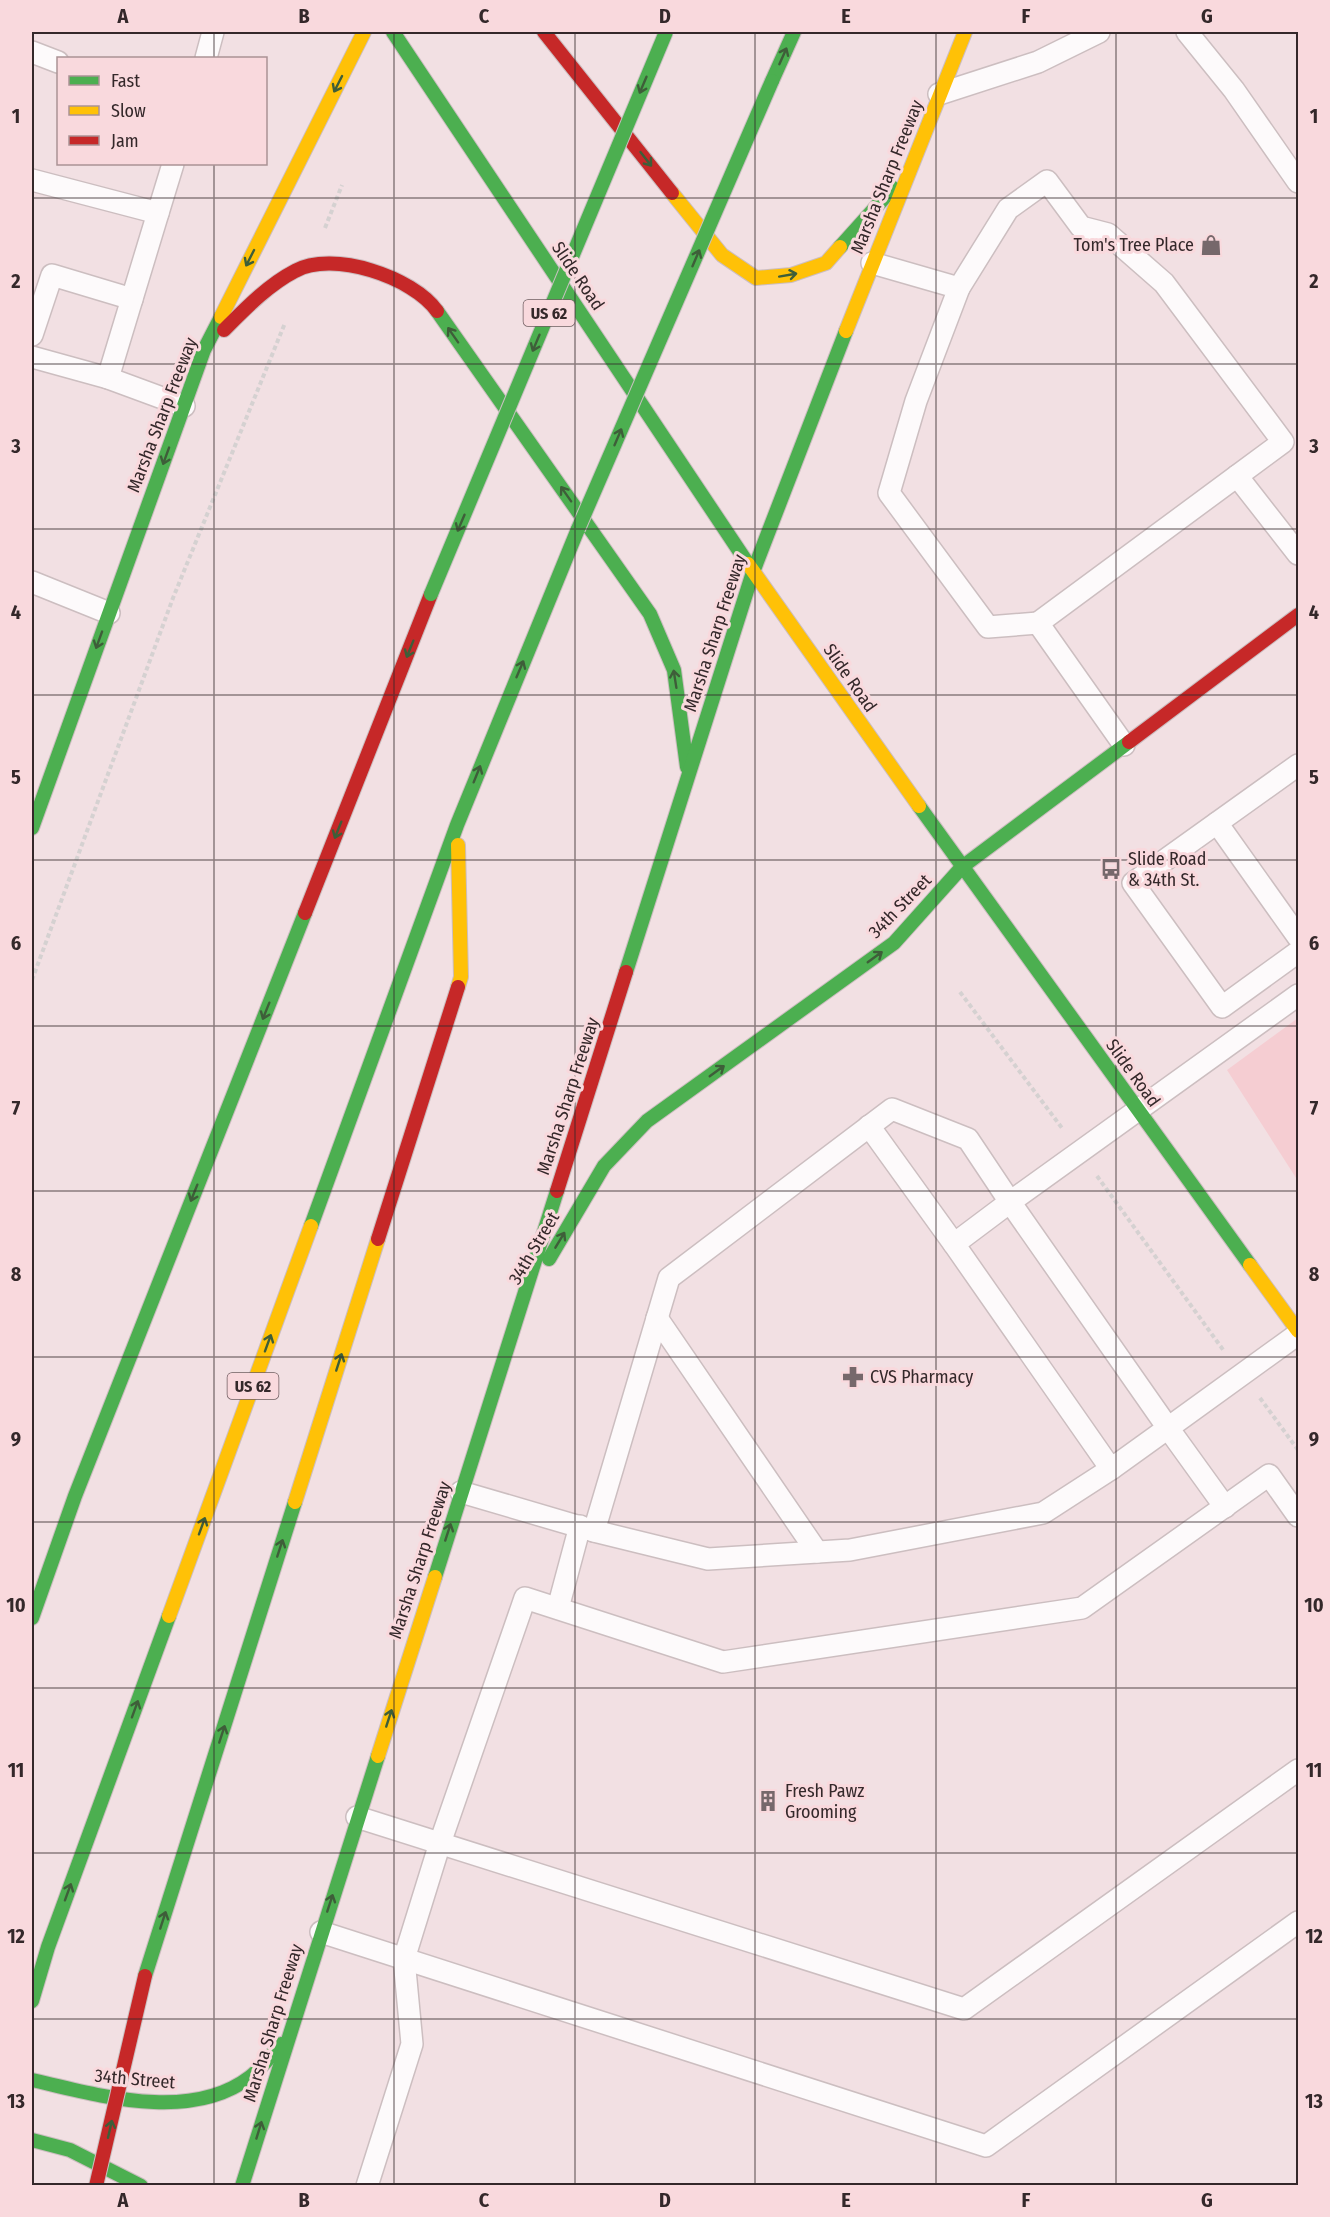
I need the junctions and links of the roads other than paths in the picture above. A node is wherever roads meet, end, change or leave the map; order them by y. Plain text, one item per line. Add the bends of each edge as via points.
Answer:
1 (213, 32) edge
2 (364, 32) edge
3 (393, 32) edge
4 (544, 32) edge
5 (666, 32) edge
6 (794, 32) edge
7 (965, 32) edge
8 (1099, 32) edge
9 (1187, 32) edge
10 (32, 52) edge
11 (206, 57) edge
12 (57, 62) edge
13 (939, 94) junction
14 (173, 165) edge
15 (908, 171) junction
16 (32, 180) edge
17 (1299, 182) edge
18 (158, 213) junction
19 (872, 263) junction
20 (959, 288) junction
21 (132, 299) junction
22 (32, 334) edge
23 (204, 350) junction
24 (32, 357) edge
25 (108, 378) junction
26 (184, 406) junction
27 (1237, 476) junction
28 (1299, 554) edge
29 (753, 572) junction
30 (32, 582) edge
31 (109, 613) junction
32 (1299, 615) edge
33 (1038, 622) junction
34 (1124, 744) junction
35 (1299, 765) edge
36 (688, 778) junction
37 (1217, 823) junction
38 (457, 825) junction
39 (32, 828) edge
40 (962, 867) junction
41 (1299, 937) edge
42 (1299, 952) edge
43 (1299, 995) edge
44 (1138, 1111) junction
45 (869, 1126) junction
46 (1010, 1202) junction
47 (954, 1244) junction
48 (519, 1309) junction
49 (657, 1318) junction
50 (1299, 1332) edge
51 (1168, 1428) junction
52 (1112, 1469) junction
53 (461, 1492) junction
54 (1226, 1507) junction
55 (1299, 1516) edge
56 (587, 1528) junction
57 (817, 1552) junction
58 (558, 1608) junction
59 (32, 1618) edge
60 (1299, 1770) edge
61 (357, 1817) junction
62 (440, 1843) junction
63 (1299, 1922) edge
64 (321, 1932) junction
65 (404, 1959) junction
66 (32, 2001) edge
67 (287, 2038) junction
68 (32, 2080) edge
69 (32, 2140) edge
70 (96, 2186) edge
71 (141, 2186) edge
72 (242, 2186) edge
73 (368, 2186) edge

1 - 11 lane
2 -> 23 main road, Marsha Sharp Freeway
3 - 29 main road, Slide Road
4 -> 15 main road via 723,255 756,278 791,275 826,263
5 -> 59 main road, US 62, bridge via 431,594 83,1473
38 -> 6 main road, US 62, bridge via 497,723
7 - 13 main road, Marsha Sharp Freeway
8 - 13 lane via 1038,62
9 - 17 lane
10 - 12 lane
13 - 15 main road, Marsha Sharp Freeway
14 - 18 lane
15 - 19 main road, Marsha Sharp Freeway
16 - 18 lane
18 - 21 lane
19 - 20 lane
19 - 29 main road, Marsha Sharp Freeway
20 - 27 lane via 1008,209 1047,181 1081,226 1108,234 1164,283 1283,442
20 - 33 lane via 916,401 889,493 988,627
21 - 22 lane via 52,275
21 - 25 lane
23 - 26 main road, Marsha Sharp Freeway
36 -> 23 main road via 674,670 650,614 429,300 388,275 335,262 296,270 252,302
24 - 25 lane
25 - 26 lane
26 -> 31 main road, Marsha Sharp Freeway
27 - 28 lane
27 - 33 lane
29 - 36 main road, Marsha Sharp Freeway
29 - 40 main road, Slide Road
30 - 31 lane
31 -> 39 main road, Marsha Sharp Freeway
32 - 34 main road, 34th Street
33 - 34 lane
34 - 40 main road, 34th Street
35 - 37 lane
36 - 48 main road, Marsha Sharp Freeway
37 - 41 lane
37 - 42 lane via 1133,884 1222,1007
66 -> 38 main road, US 62 via 48,1947
70 -> 38 main road, bridge via 145,1976 461,977
40 - 44 main road, Slide Road
48 -> 40 main road, 34th Street via 604,1166 624,1142 647,1121 894,944
43 - 44 lane
44 - 46 lane
44 - 50 main road, Slide Road
45 - 46 lane via 892,1109 968,1139
45 - 47 lane
45 - 49 lane via 669,1278
46 - 47 lane
46 - 51 lane
47 - 52 lane
48 - 53 main road, Marsha Sharp Freeway
49 - 56 lane
49 - 57 lane
50 - 51 lane
51 - 52 lane
51 - 54 lane
52 - 57 lane via 1043,1513 850,1550
53 - 56 lane
61 -> 53 main road, Marsha Sharp Freeway
54 - 55 lane via 1269,1475
54 - 58 lane via 1082,1608 1047,1614 723,1662
56 - 57 lane via 708,1559
56 - 58 lane
58 - 62 lane via 525,1598
60 - 62 lane via 964,2009
61 - 62 lane
64 -> 61 main road, Marsha Sharp Freeway
62 - 65 lane
63 - 65 lane via 986,2146
64 - 65 lane
64 - 67 main road, Marsha Sharp Freeway
65 - 73 lane via 412,2044
67 - 68 main road, 34th Street via 248,2079 209,2097 168,2103 88,2094
72 -> 67 main road, Marsha Sharp Freeway
69 - 71 main road via 70,2150

